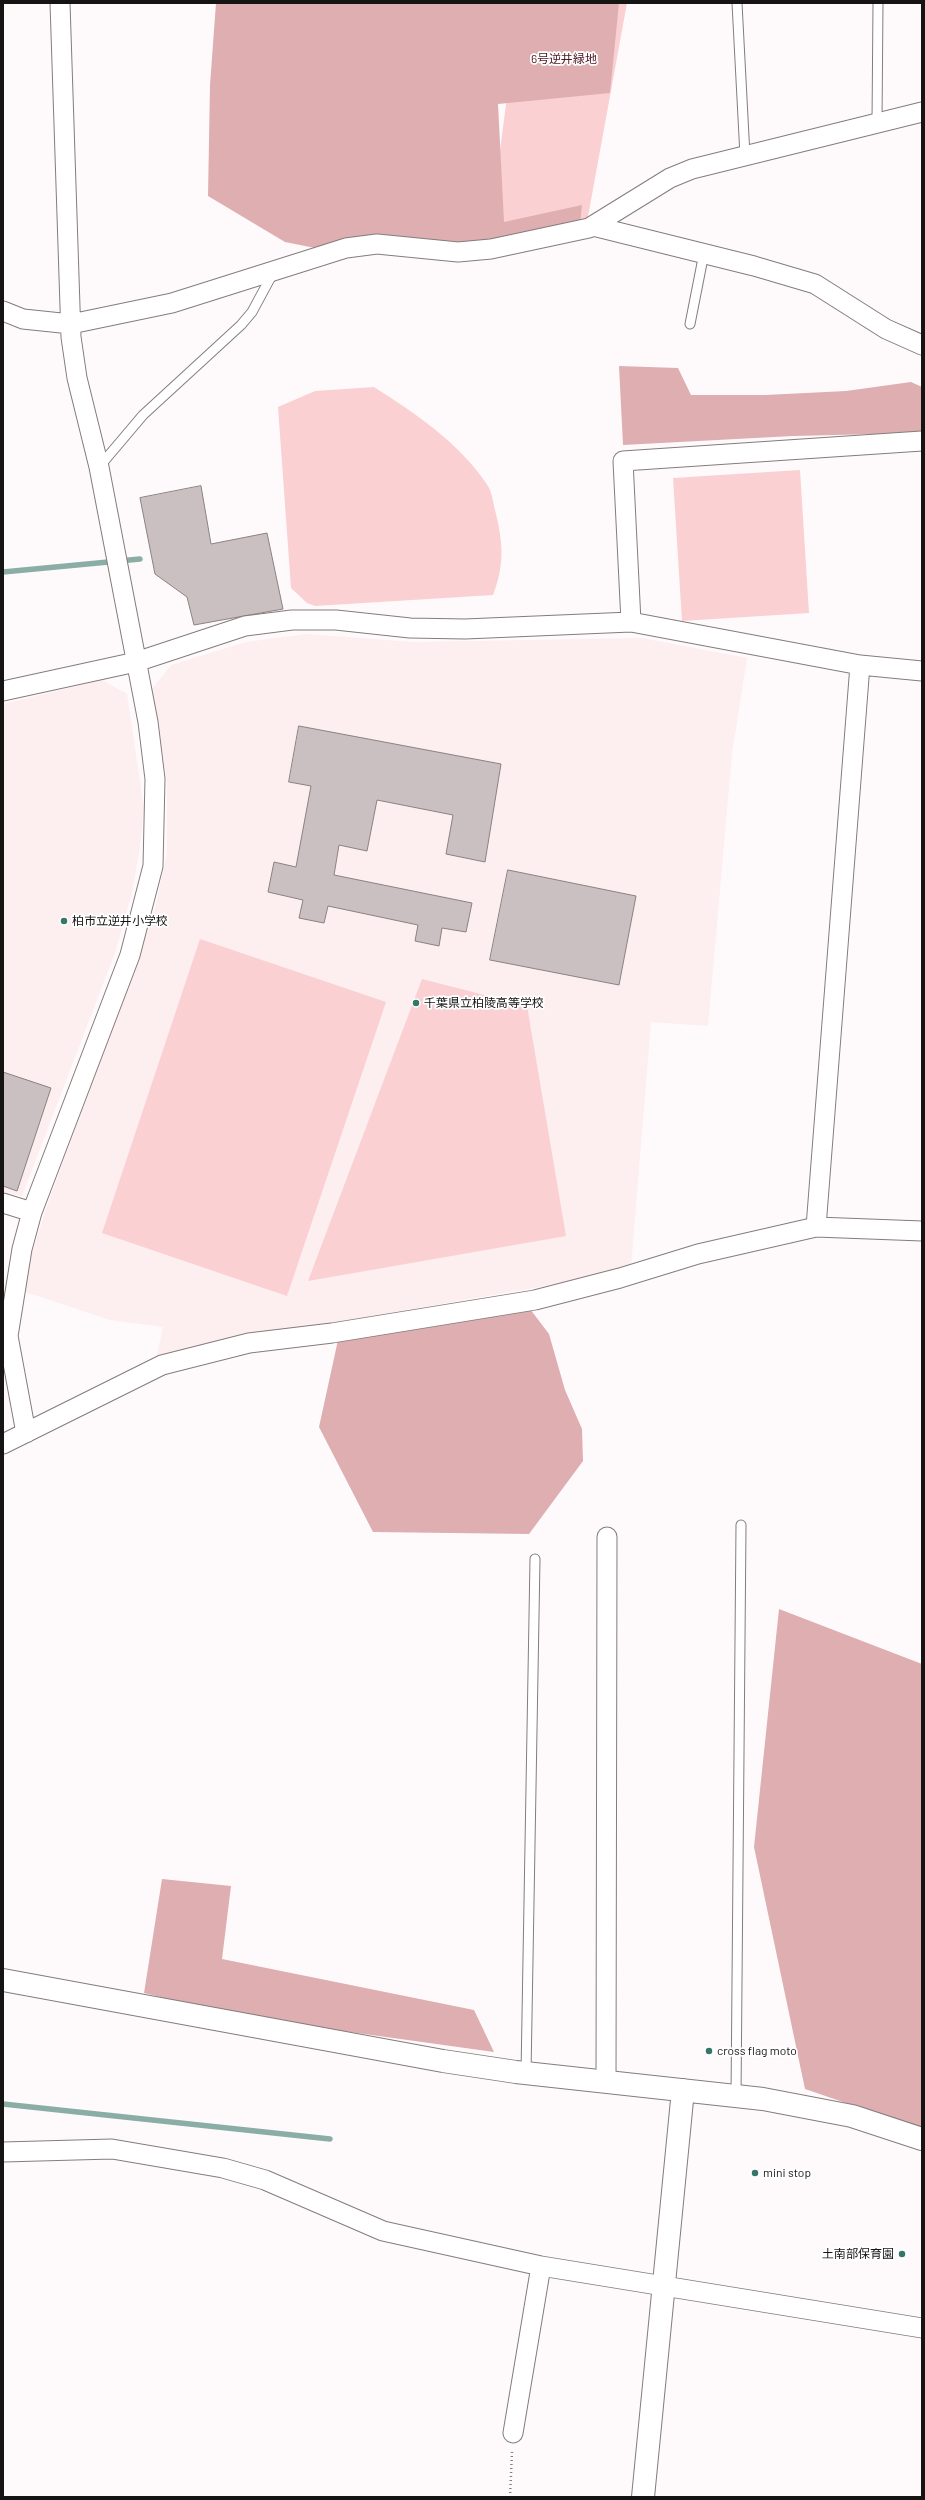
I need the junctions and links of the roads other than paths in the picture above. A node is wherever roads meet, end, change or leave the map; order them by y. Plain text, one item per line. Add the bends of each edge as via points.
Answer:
1 (60, 3) edge
2 (737, 3) edge
3 (878, 3) edge
4 (922, 112) edge
5 (877, 122) junction
6 (745, 156) junction
7 (592, 226) junction
8 (704, 253) junction
9 (274, 271) junction
10 (3, 311) edge
11 (71, 324) junction
12 (690, 324) dead end
13 (922, 345) edge
14 (922, 441) edge
15 (99, 467) junction
16 (631, 622) junction
17 (136, 662) junction
18 (860, 665) junction
19 (922, 671) edge
20 (3, 691) edge
21 (3, 1203) edge
22 (32, 1212) junction
23 (816, 1227) junction
24 (922, 1231) edge
25 (26, 1433) junction
26 (3, 1444) edge
27 (741, 1525) dead end
28 (607, 1537) dead end
29 (535, 1559) dead end
30 (3, 1980) edge
31 (526, 2073) junction
32 (606, 2082) junction
33 (682, 2090) junction
34 (736, 2096) junction
35 (922, 2139) edge
36 (3, 2152) edge
37 (542, 2266) junction
38 (665, 2286) junction
39 (922, 2328) edge
40 (513, 2433) road end
41 (643, 2497) edge

1 - 11 street
2 - 6 lane
3 - 5 lane
4 - 5 street
5 - 6 street
6 - 7 street via 692,169 670,178
7 - 8 street
7 - 9 street via 491,249 458,252 377,244 346,248
8 - 12 lane
8 - 13 street via 815,284 886,329
9 - 11 street via 172,303
9 - 15 lane via 252,312 244,321 144,415
10 - 11 street via 24,319
11 - 15 street via 77,378
14 - 16 street via 623,461
15 - 17 street
16 - 17 street via 464,629 410,628 336,620 292,620 245,626
16 - 18 street
17 - 20 street
17 - 22 street via 148,722 154,779 153,866 130,955
18 - 19 street
18 - 23 street
21 - 22 street
22 - 25 street via 22,1249 8,1336
23 - 24 street
23 - 25 street via 698,1254 535,1300 235,1347 162,1366
25 - 26 street
27 - 34 lane
28 - 32 street
29 - 31 lane
30 - 31 street via 443,2061
31 - 32 street
32 - 33 street
33 - 34 street
33 - 38 street
34 - 35 street via 852,2116
36 - 37 street via 112,2149 223,2168 265,2180 383,2231
37 - 38 street
37 - 40 street
38 - 39 street
38 - 41 street

